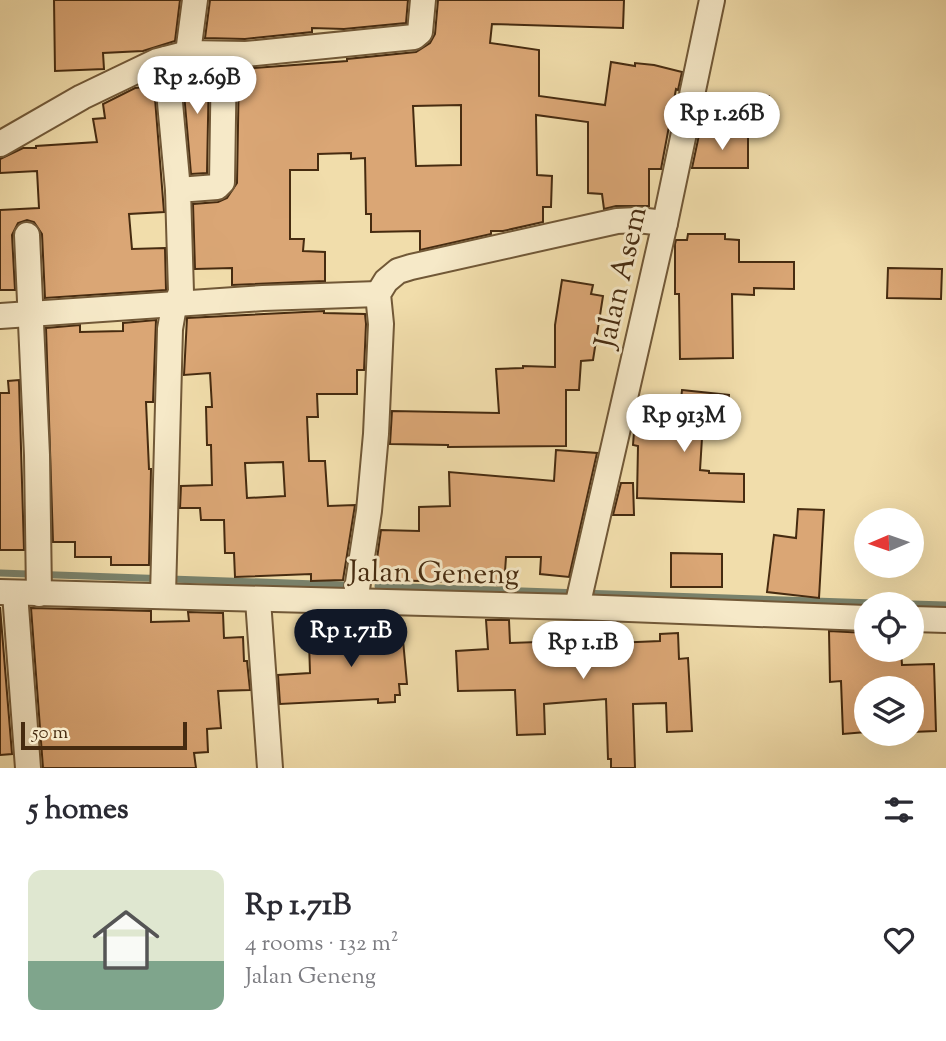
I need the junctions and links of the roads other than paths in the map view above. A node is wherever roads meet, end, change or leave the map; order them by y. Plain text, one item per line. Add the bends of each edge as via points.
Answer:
1 (195, 0) edge
2 (424, 0) edge
3 (712, 0) edge
4 (223, 54) junction
5 (177, 56) junction
6 (0, 144) edge
7 (178, 190) junction
8 (664, 223) junction
9 (27, 235) dead end
10 (378, 294) junction
11 (176, 304) junction
12 (30, 314) junction
13 (0, 316) edge
14 (164, 582) junction
15 (26, 585) edge
16 (258, 600) junction
17 (355, 602) junction
18 (577, 607) junction
19 (854, 618) edge
20 (924, 619) edge
21 (946, 620) edge
22 (28, 768) edge
23 (270, 768) edge

1 - 5 street
2 - 4 street via 420,32 414,37
3 - 8 street, Jalan Asem
4 - 5 street
4 - 7 street via 222,182 217,187
5 - 6 street via 82,97
5 - 7 street
7 - 11 street via 181,285
8 - 10 street via 617,221 419,265 398,271
8 - 18 street, Jalan Asem
9 - 12 street
10 - 11 street
10 - 17 street via 381,343 376,434
11 - 12 street
11 - 14 street via 170,329
12 - 13 street
12 - 15 street via 37,455
14 - 15 street, Jalan Geneng
14 - 16 street, Jalan Geneng
15 - 22 street
16 - 17 street, Jalan Geneng
16 - 23 street
17 - 18 street, Jalan Geneng
18 - 19 street, Jalan Geneng
20 - 21 street

